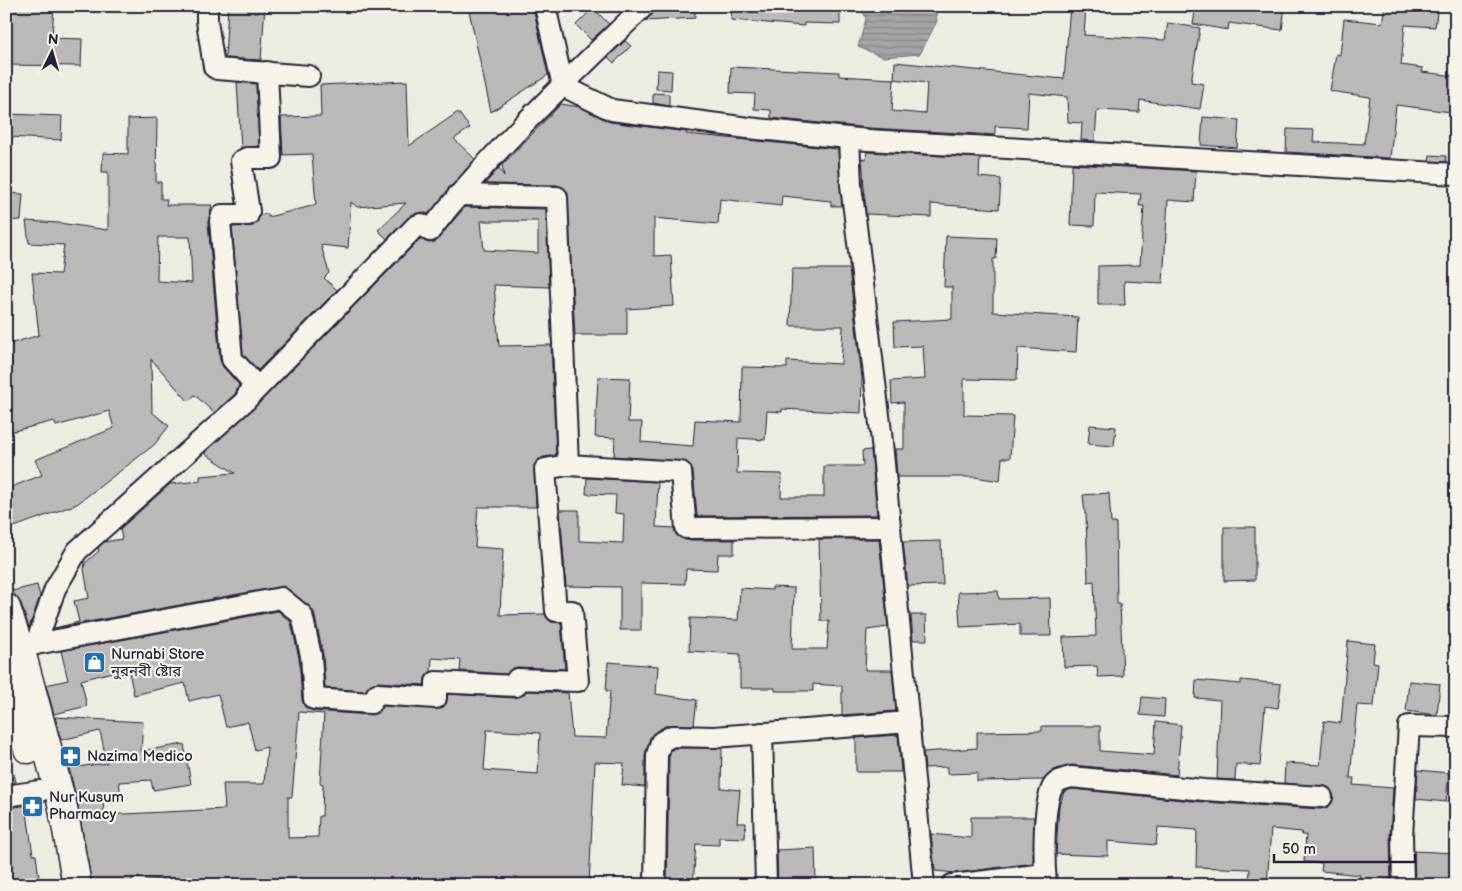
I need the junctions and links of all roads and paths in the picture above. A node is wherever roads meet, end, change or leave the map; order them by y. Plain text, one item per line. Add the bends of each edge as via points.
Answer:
1 (207, 6) edge
2 (545, 6) edge
3 (644, 6) edge
4 (267, 72) junction
5 (309, 76) dead end
6 (563, 86) junction
7 (849, 138) junction
8 (1456, 174) edge
9 (458, 195) junction
10 (245, 401) junction
11 (568, 466) junction
12 (890, 527) junction
13 (6, 608) edge
14 (21, 648) edge
15 (6, 673) edge
16 (909, 722) junction
17 (1456, 727) edge
18 (762, 733) junction
19 (40, 791) junction
20 (6, 796) edge
21 (1322, 798) dead end
22 (1046, 879) edge
23 (655, 884) edge
24 (58, 885) edge
25 (77, 885) edge
26 (766, 885) edge
27 (924, 885) edge
28 (952, 885) edge
29 (1403, 885) edge

1 - 4 street via 214,67
2 - 6 street
3 - 6 street
4 - 5 street
4 - 10 street via 271,158 241,161 248,216 222,215 220,221 232,359 250,379 252,386
6 - 7 street via 612,110
6 - 9 street
7 - 8 street
7 - 12 street via 851,185
9 - 10 street via 430,231 421,224 416,226
9 - 11 street via 558,197
10 - 14 street via 77,550
11 - 12 street via 681,472 686,528
11 - 14 street via 544,469 556,611 572,611 578,681 516,679 516,686 436,682 436,698 377,694 371,703 314,699 311,656 302,615 281,598
12 - 16 street
13 - 14 highway
14 - 25 highway via 62,803
15 - 19 highway
16 - 18 street
16 - 27 street
17 - 29 street via 1409,726 1402,834
18 - 23 street via 672,736 661,742 657,755
18 - 26 street
19 - 20 street
19 - 24 highway
21 - 22 street via 1071,777 1058,780 1050,794 1046,819
22 - 28 street

